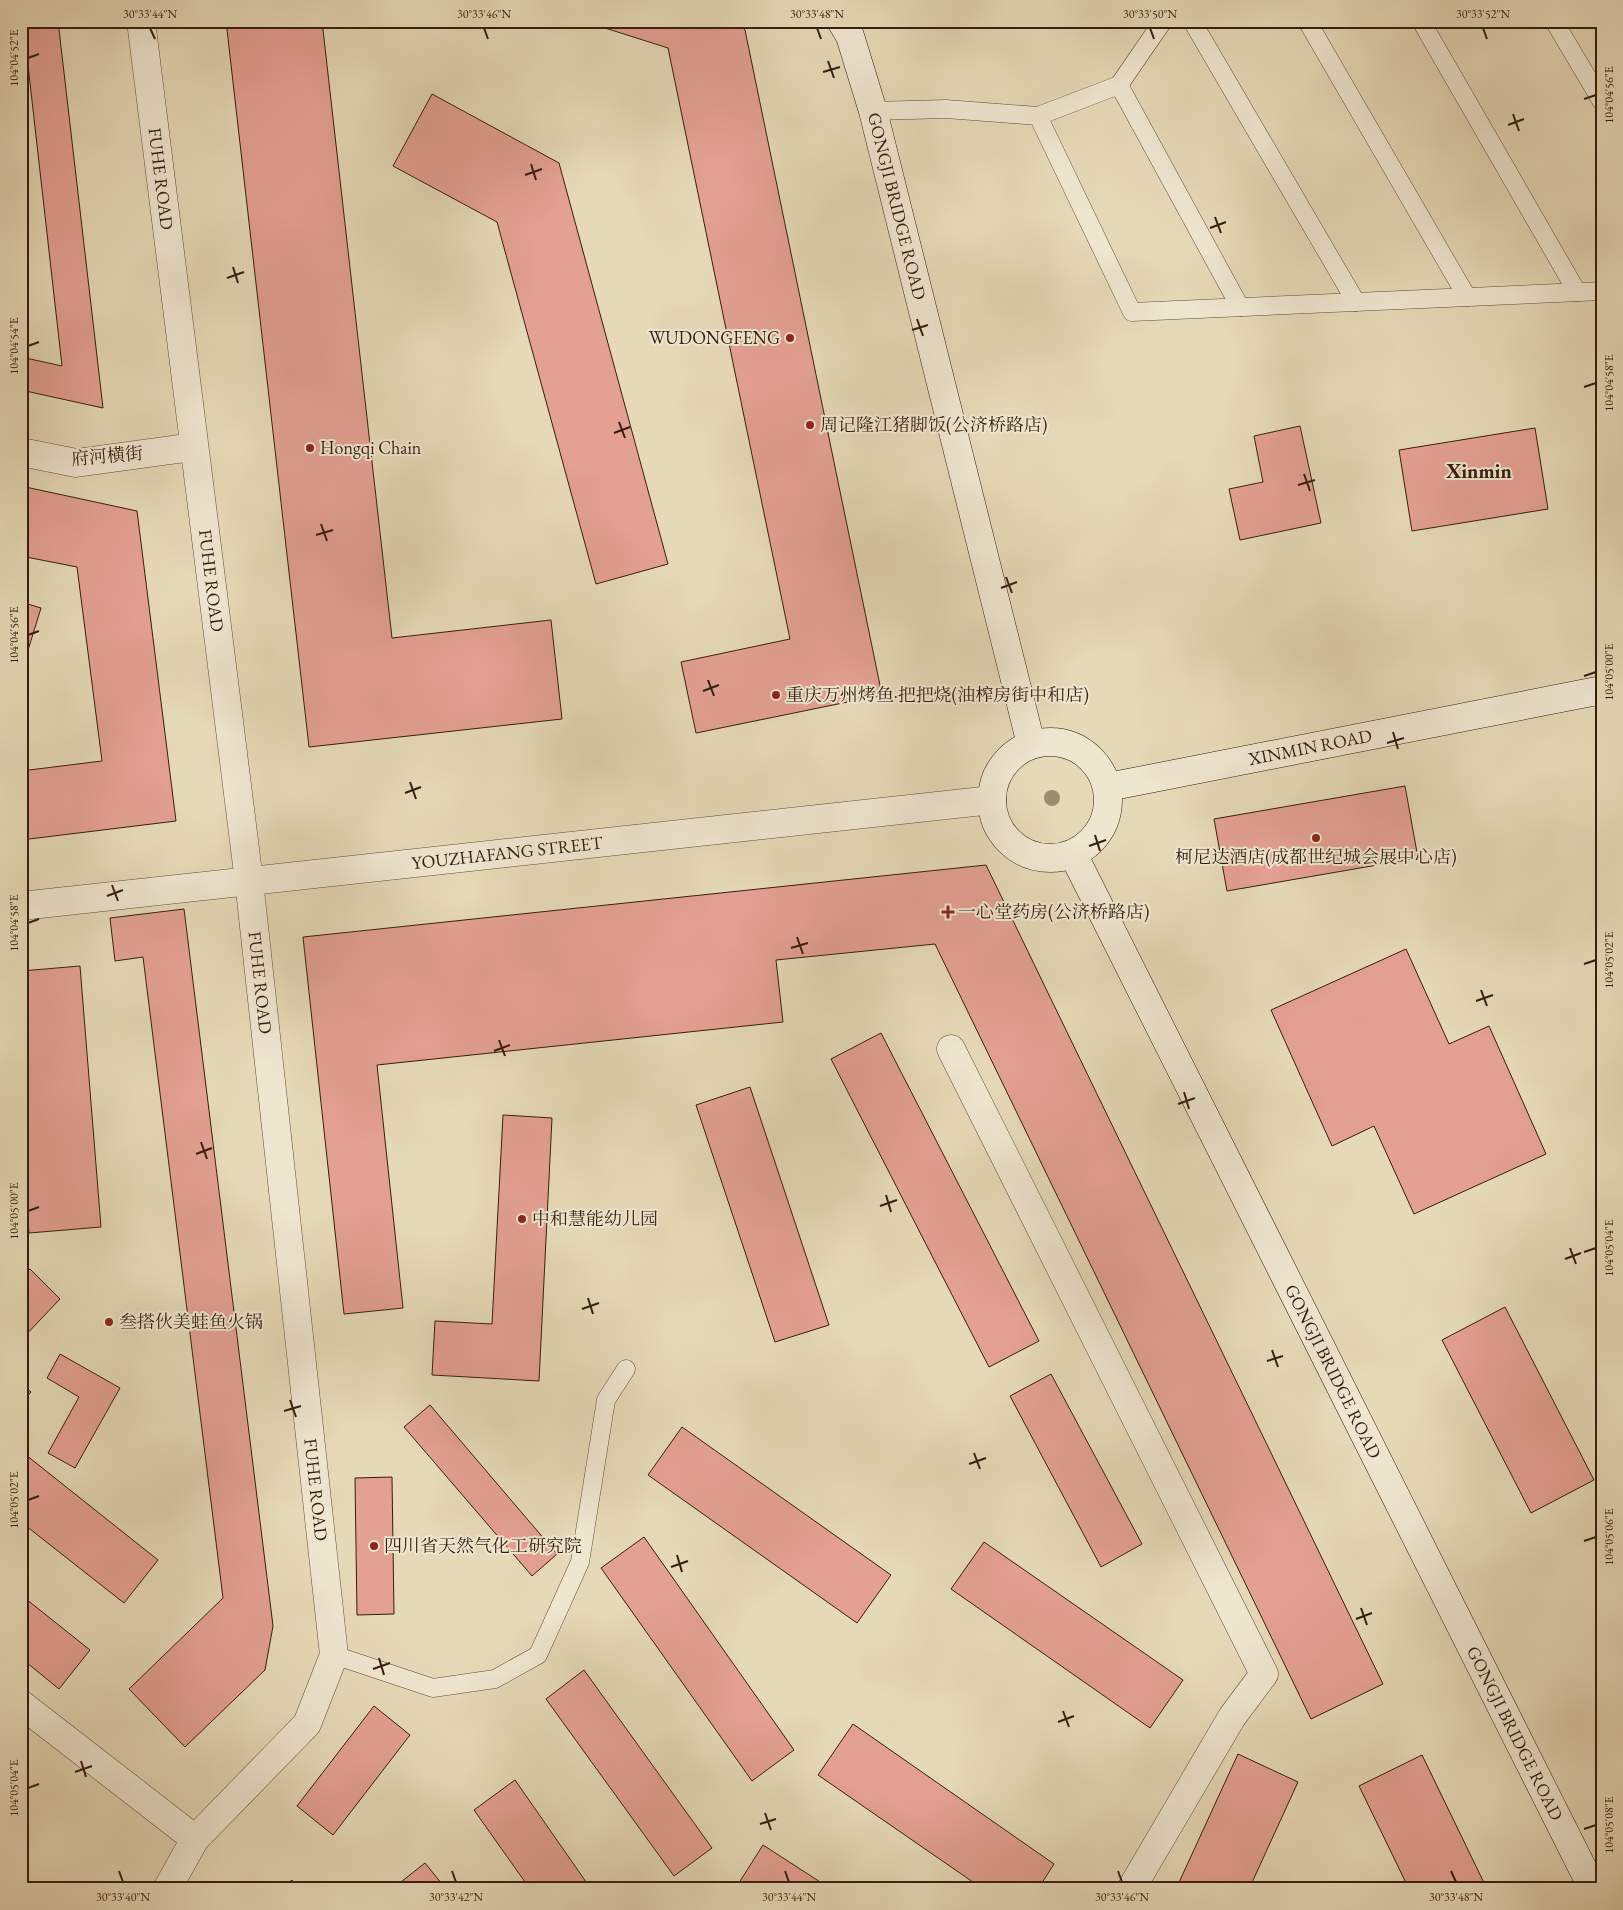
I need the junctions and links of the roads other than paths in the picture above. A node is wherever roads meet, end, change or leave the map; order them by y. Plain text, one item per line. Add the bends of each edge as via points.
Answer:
1 (141, 21) edge
2 (841, 21) edge
3 (1163, 21) edge
4 (1192, 21) edge
5 (1307, 21) edge
6 (1421, 21) edge
7 (1554, 21) edge
8 (1119, 85) junction
9 (1602, 102) edge
10 (873, 111) junction
11 (1038, 116) junction
12 (1602, 291) edge
13 (1577, 292) junction
14 (1467, 297) junction
15 (1356, 302) junction
16 (1240, 307) junction
17 (194, 447) junction
18 (21, 452) edge
19 (1602, 690) edge
20 (1031, 744) junction
21 (1108, 787) junction
22 (992, 800) junction
23 (1073, 854) junction
24 (249, 881) junction
25 (21, 906) edge
26 (950, 1049) dead end
27 (626, 1368) dead end
28 (334, 1655) junction
29 (21, 1704) edge
30 (195, 1839) junction
31 (167, 1889) edge
32 (1132, 1889) edge
33 (1593, 1889) edge

1 - 17 street, FUHE ROAD
2 - 10 street, GONGJI BRIDGE ROAD via 850,36
3 - 8 lane
4 - 15 lane
5 - 14 lane
6 - 13 lane
7 - 9 lane
8 - 11 lane
8 - 16 lane
10 - 11 lane via 946,109
10 - 20 street, GONGJI BRIDGE ROAD
11 - 16 lane via 1132,312
12 - 13 lane
13 - 14 lane
14 - 15 lane
15 - 16 lane
17 - 18 street, 府河横街 via 76,463
17 - 24 street, FUHE ROAD
19 - 21 street, XINMIN ROAD
20 - 21 street via 1050,740 1086,753 1100,768
20 - 22 street via 1015,752 1002,766 994,782
21 - 23 street via 1103,827 1090,843
22 - 23 street via 995,818 1004,835 1017,848 1033,856 1054,858
22 - 24 street, YOUZHAFANG STREET
23 - 33 street, GONGJI BRIDGE ROAD
24 - 25 street, YOUZHAFANG STREET
24 - 28 street, FUHE ROAD
26 - 32 street via 1264,1674 1232,1717
27 - 28 lane via 606,1400 580,1562 538,1654 495,1679 432,1688
28 - 30 street, FUHE ROAD via 307,1724
29 - 30 street
30 - 31 street, FUHE ROAD

